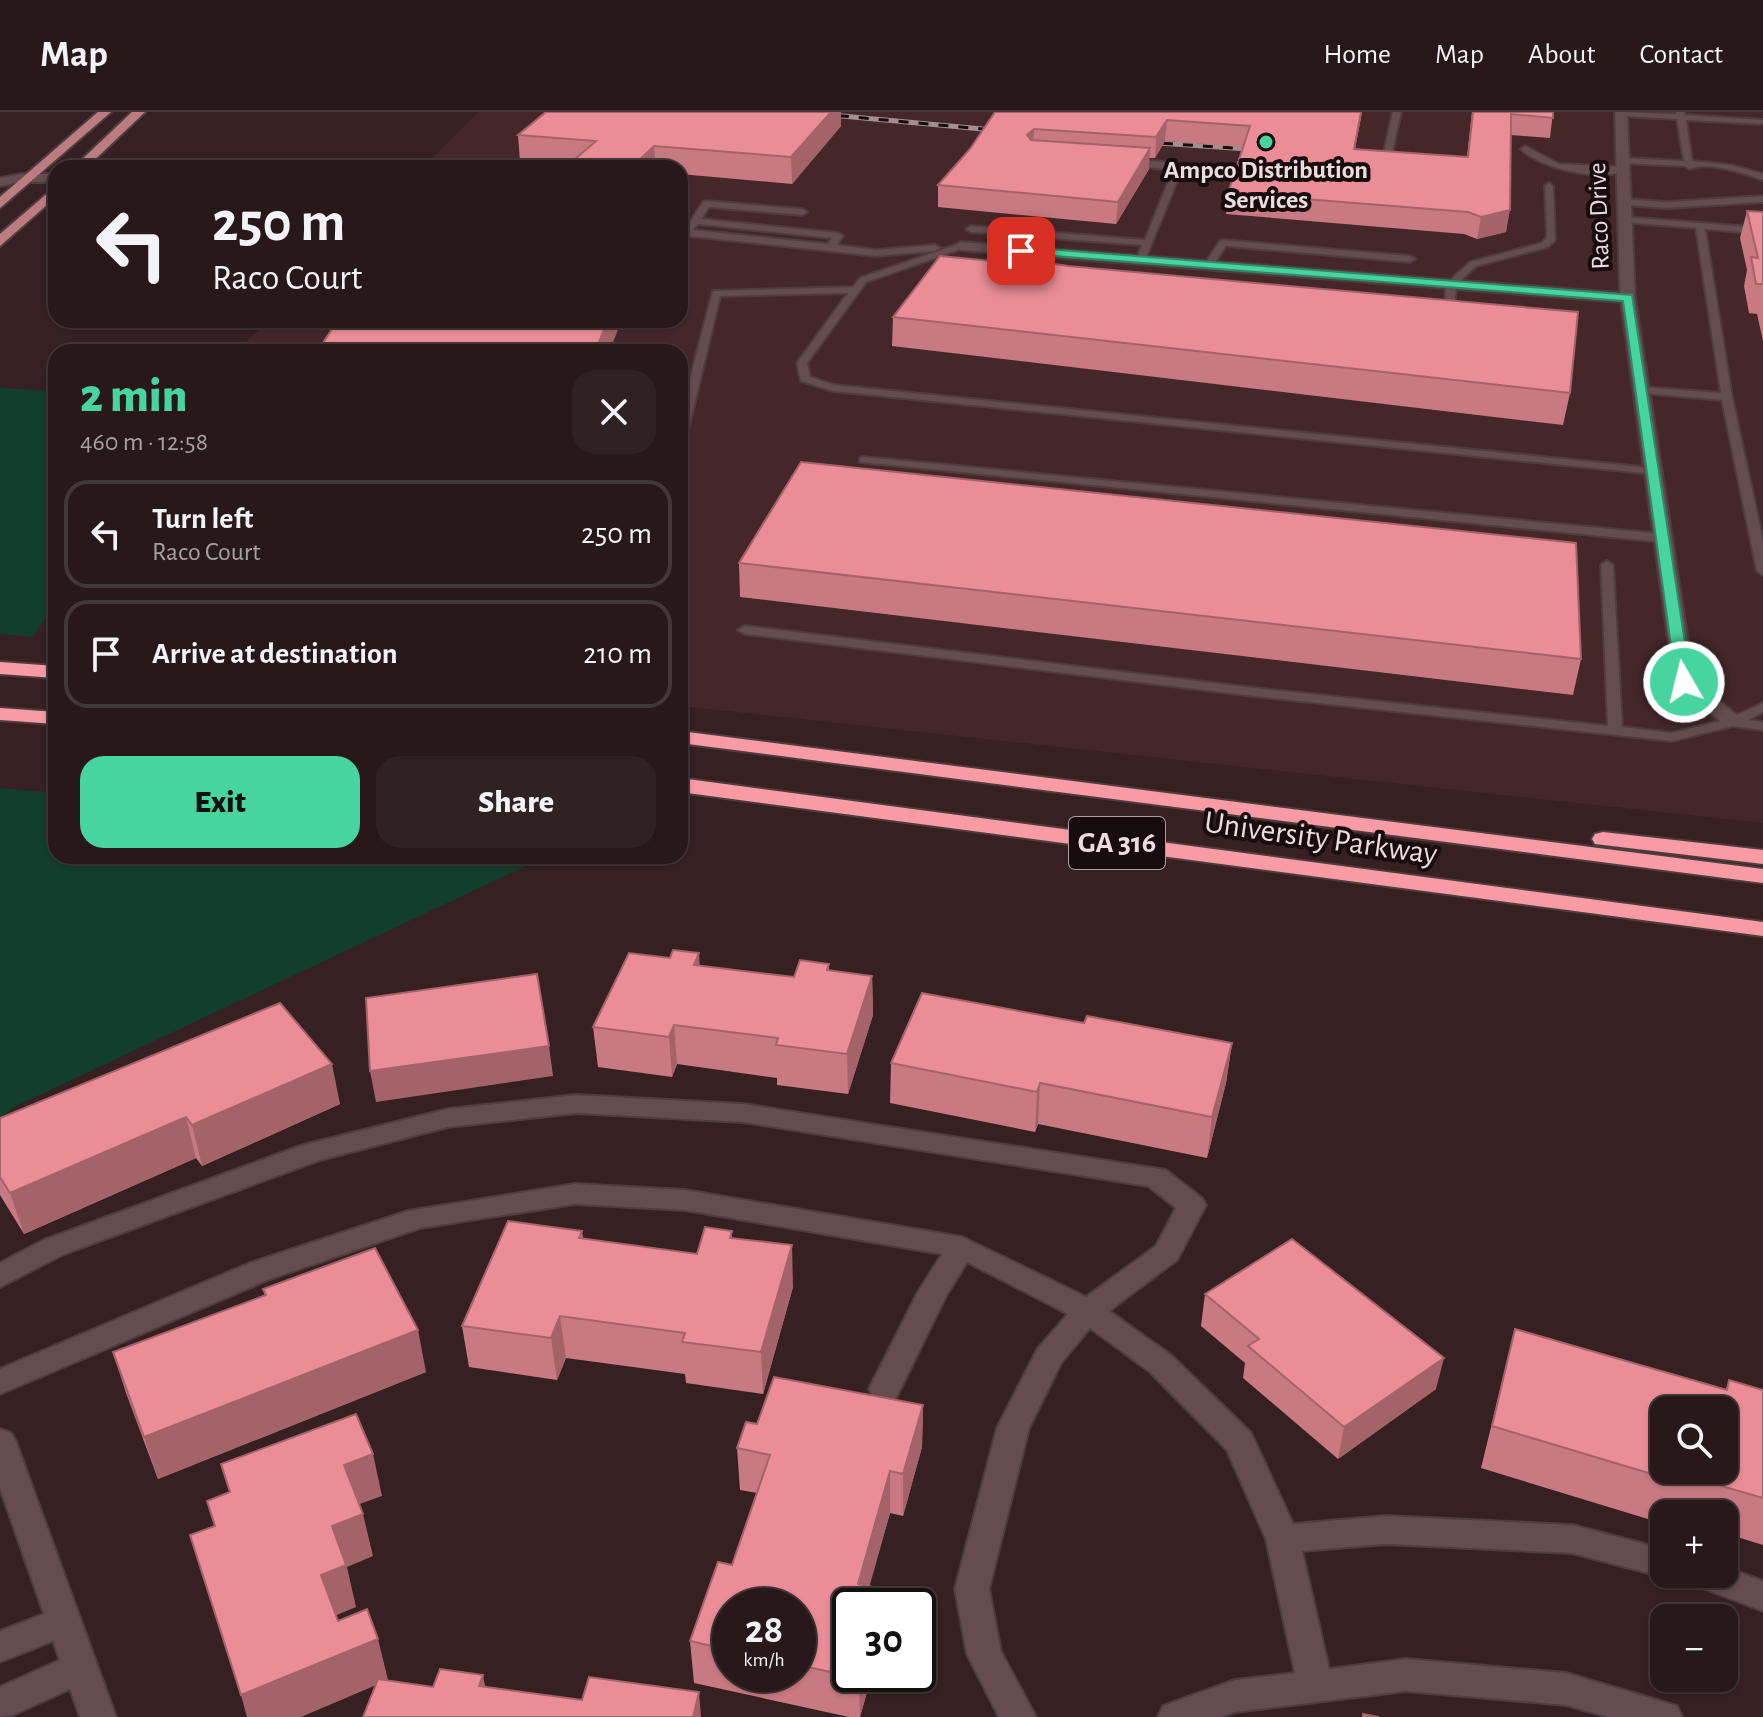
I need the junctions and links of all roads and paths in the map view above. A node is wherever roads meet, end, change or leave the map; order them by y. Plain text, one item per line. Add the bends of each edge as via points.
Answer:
1 (105, 112) edge
2 (139, 112) edge
3 (1397, 112) edge
4 (1621, 113) edge
5 (1680, 115) edge
6 (1763, 122) edge
7 (1525, 149) dead end
8 (1388, 152) edge
9 (88, 160) edge
10 (1123, 162) edge
11 (1623, 166) junction
12 (1689, 166) junction
13 (0, 175) edge
14 (1763, 177) edge
15 (24, 178) junction
16 (48, 178) edge
17 (0, 182) edge
18 (1549, 186) dead end
19 (48, 197) edge
20 (1763, 199) edge
21 (1624, 202) junction
22 (0, 204) edge
23 (802, 212) dead end
24 (695, 216) junction
25 (1625, 220) junction
26 (1700, 226) junction
27 (688, 227) edge
28 (971, 229) dead end
29 (1763, 231) edge
30 (688, 233) edge
31 (0, 242) edge
32 (1148, 243) junction
33 (961, 246) junction
34 (831, 247) junction
35 (1410, 259) dead end
36 (1141, 260) junction
37 (1209, 265) junction
38 (1451, 284) junction
39 (855, 290) junction
40 (1628, 298) junction
41 (1434, 313) edge
42 (1450, 314) junction
43 (1465, 315) edge
44 (1641, 390) junction
45 (1727, 397) junction
46 (688, 407) edge
47 (864, 460) dead end
48 (1653, 471) junction
49 (1662, 538) junction
50 (1607, 565) dead end
51 (1763, 571) edge
52 (745, 630) dead end
53 (0, 668) edge
54 (48, 671) edge
55 (1763, 707) edge
56 (0, 714) edge
57 (48, 717) edge
58 (1733, 722) junction
59 (1763, 726) edge
60 (1615, 731) junction
61 (688, 738) edge
62 (688, 786) edge
63 (1293, 815) junction
64 (1763, 857) edge
65 (1763, 876) edge
66 (1554, 902) junction
67 (1763, 929) edge
68 (1763, 945) edge
69 (962, 1247) junction
70 (0, 1276) edge
71 (1088, 1311) junction
72 (0, 1382) edge
73 (885, 1389) dead end
74 (0, 1442) edge
75 (1283, 1539) junction
76 (1650, 1559) edge
77 (1738, 1587) edge
78 (1763, 1596) edge
79 (64, 1621) junction
80 (0, 1647) edge
81 (81, 1667) junction
82 (1315, 1686) junction
83 (0, 1704) edge
84 (98, 1717) edge
85 (1018, 1717) edge
86 (1176, 1717) edge
87 (1664, 1717) edge

1 - 15 main road
2 - 9 main road
3 - 8 lane
4 - 5 lane
4 - 11 street, Raco Drive
5 - 6 lane
5 - 12 lane
7 - 11 lane via 1533,158 1559,166
10 - 32 lane via 1178,169
11 - 12 lane
11 - 21 street, Raco Drive
12 - 14 lane via 1750,171
13 - 15 street
15 - 16 street
15 - 17 street
15 - 22 main road
18 - 38 lane via 1552,238 1545,245 1473,264
19 - 31 main road
20 - 21 lane
21 - 25 street, Raco Drive
23 - 24 lane via 706,204
24 - 27 lane
24 - 34 lane via 838,236
25 - 26 lane
25 - 40 street, Raco Drive
26 - 29 lane
26 - 45 lane
28 - 32 lane
30 - 34 lane
32 - 36 lane
33 - 34 lane via 876,253
33 - 36 street
33 - 39 lane via 863,280
35 - 37 lane via 1223,243
36 - 37 street
37 - 38 street
38 - 40 street
38 - 42 lane
39 - 46 lane via 716,293
39 - 48 lane via 802,363 805,379 833,388
40 - 44 street, Raco Drive
41 - 42 lane
42 - 43 lane
44 - 45 lane
44 - 48 street, Raco Drive
45 - 51 lane
47 - 49 lane
48 - 49 street, Raco Drive
49 - 58 street, Raco Drive via 1684,682
50 - 60 lane
52 - 60 lane
53 - 54 highway
55 - 58 lane
56 - 57 highway
58 - 59 lane
58 - 60 lane via 1672,737
61 - 63 highway, University Parkway / GA 316
62 - 66 highway, University Parkway / GA 316
63 - 64 highway via 1451,820
63 - 65 highway, University Parkway / GA 316
66 - 67 highway, University Parkway / GA 316
66 - 68 highway
69 - 71 street
69 - 72 street via 685,1200 575,1194 418,1218 260,1271
69 - 73 street via 933,1292
70 - 71 street via 54,1247 313,1152 448,1118 576,1104 743,1113 1156,1177 1192,1205 1167,1253
71 - 75 street via 1161,1364 1240,1442
71 - 85 street via 1049,1356 1013,1428 972,1589 984,1654
74 - 79 street
75 - 76 street via 1386,1530 1572,1539
75 - 82 street
77 - 78 street
79 - 80 street
79 - 81 street
81 - 83 street
81 - 84 street
82 - 86 street via 1235,1696
82 - 87 street via 1406,1675 1566,1689

